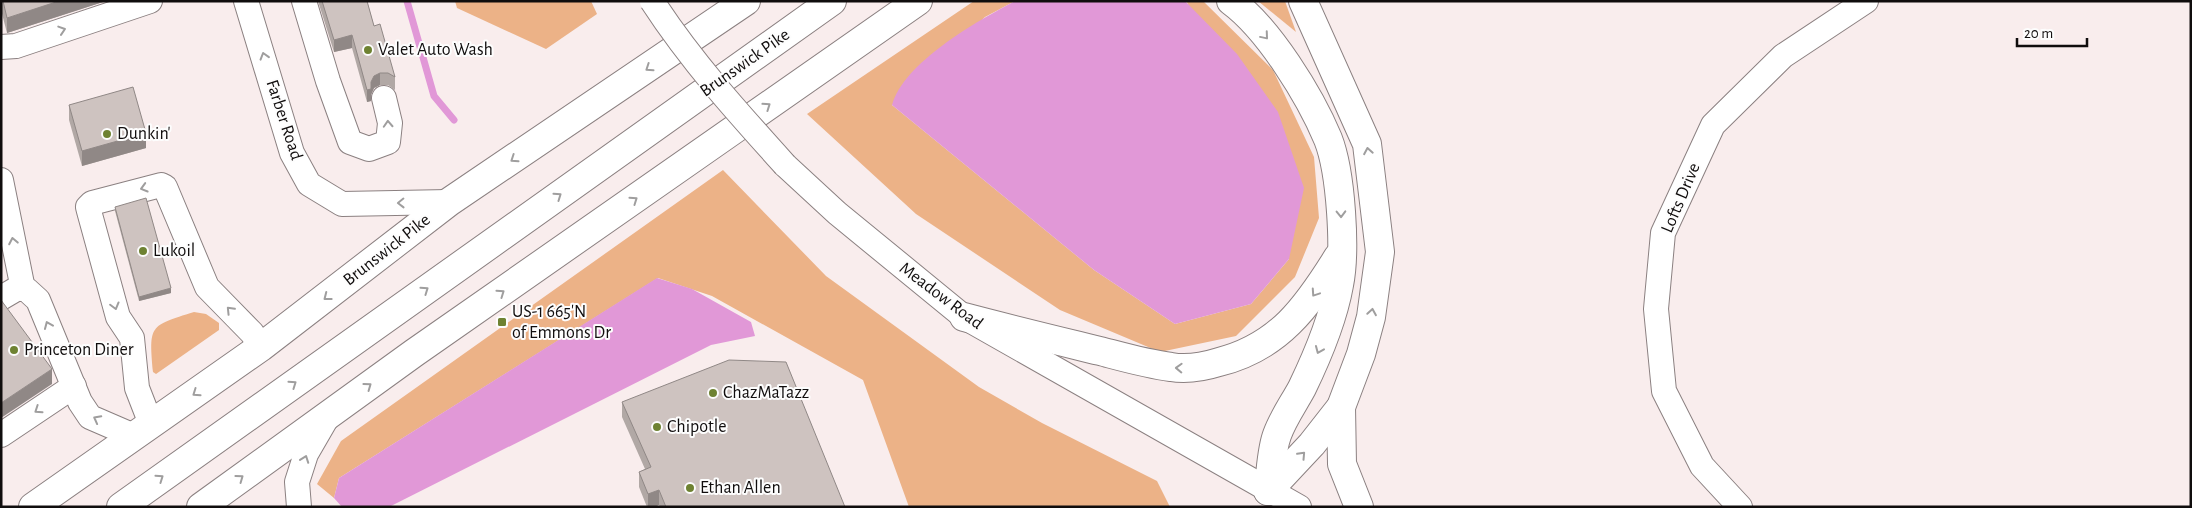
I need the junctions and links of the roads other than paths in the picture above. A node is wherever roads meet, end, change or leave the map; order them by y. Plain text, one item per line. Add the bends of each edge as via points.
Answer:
1 (150, 1) edge
2 (246, 1) edge
3 (293, 1) edge
4 (304, 1) edge
5 (652, 1) edge
6 (732, 1) edge
7 (746, 1) edge
8 (832, 1) edge
9 (918, 1) edge
10 (930, 1) edge
11 (1231, 1) edge
12 (1303, 1) edge
13 (1866, 1) edge
14 (881, 27) junction
15 (689, 41) junction
16 (1, 47) edge
17 (384, 98) dead end
18 (369, 148) junction
19 (1, 180) edge
20 (449, 202) junction
21 (1341, 252) junction
22 (12, 293) edge
23 (964, 318) junction
24 (261, 347) junction
25 (74, 386) junction
26 (1341, 407) junction
27 (328, 415) junction
28 (143, 430) junction
29 (1, 435) edge
30 (1264, 499) edge
31 (34, 507) edge
32 (121, 507) edge
33 (200, 507) edge
34 (299, 507) edge
35 (1299, 507) edge
36 (1359, 507) edge
37 (1740, 507) edge

16 -> 1 street via 16,46
20 -> 2 street, Farber Road via 342,204 309,184 292,153
3 - 18 street via 331,133 346,156
4 - 18 street via 350,142
5 - 23 street, Meadow Road, bridge via 726,100 786,165 837,213
6 - 15 highway
7 - 15 highway, Brunswick Pike
32 -> 8 highway, Brunswick Pike
9 - 14 highway
10 - 14 highway
11 -> 21 highway via 1274,46 1303,91 1329,141 1341,195
26 -> 12 highway via 1371,317 1380,252 1367,144
13 - 37 street, Lofts Drive via 1783,56 1713,125 1664,234 1656,309 1664,391 1702,466
27 -> 14 highway
15 -> 20 highway, Brunswick Pike
18 -> 17 street via 388,142 390,123
22 -> 19 street
20 -> 24 highway, Brunswick Pike
21 -> 23 highway via 1306,306 1286,327 1256,349 1198,368 1172,368
21 -> 30 highway via 1340,285 1322,343 1277,435
25 -> 22 street via 38,300 27,290
23 - 30 street, Meadow Road
24 -> 28 highway, Brunswick Pike
24 -> 28 street via 252,333 207,287 162,185 92,203 88,207 118,317 132,338
28 -> 25 street via 90,417
25 -> 29 street
30 -> 26 highway
26 - 36 highway via 1342,464
33 -> 27 highway
34 -> 27 street via 297,482 306,454
28 - 31 highway, Brunswick Pike
30 - 35 street, Meadow Road

